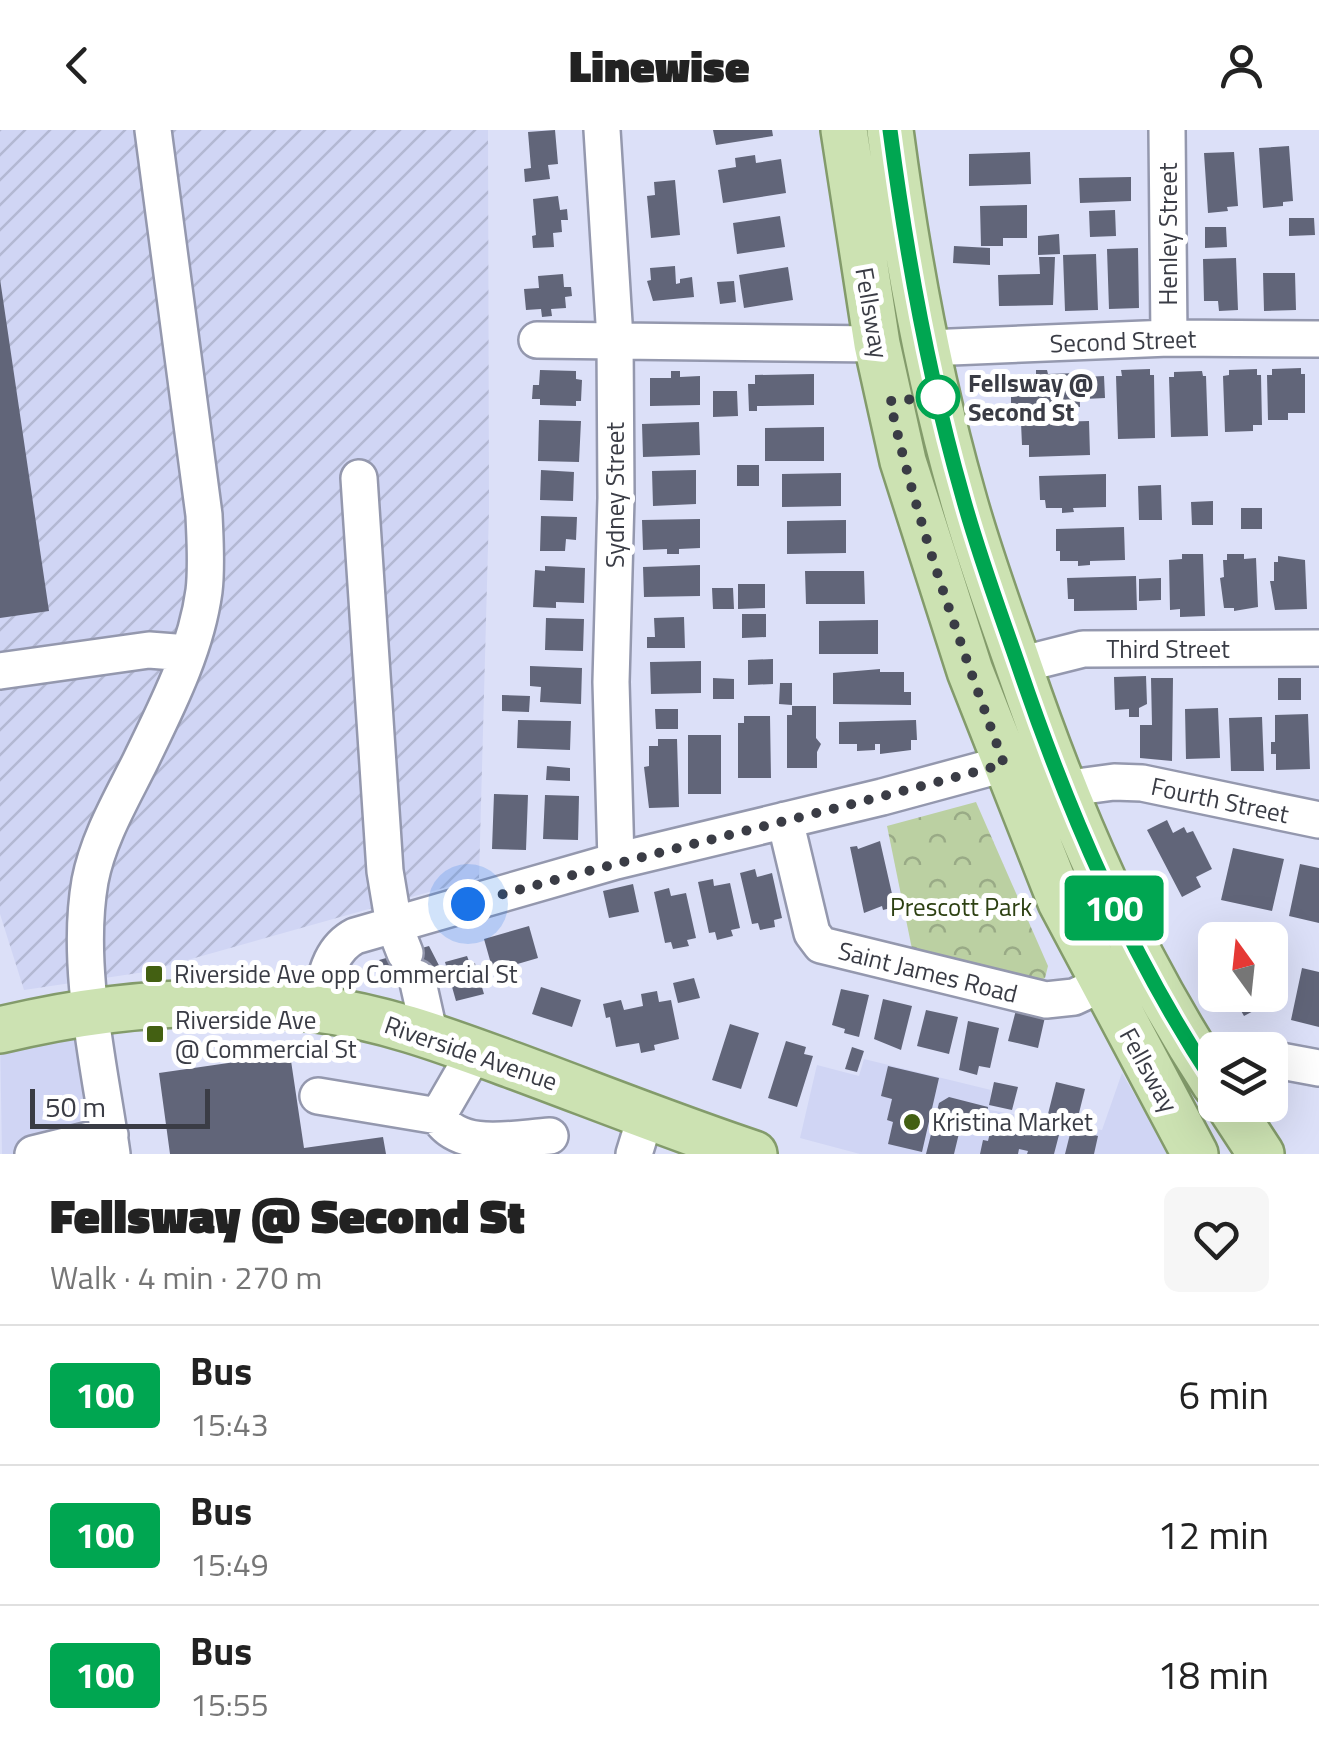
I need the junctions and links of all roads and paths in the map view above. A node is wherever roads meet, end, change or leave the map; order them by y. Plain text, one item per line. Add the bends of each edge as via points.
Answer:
1 (153, 130) edge
2 (602, 130) edge
3 (844, 130) edge
4 (890, 130) edge
5 (1167, 130) edge
6 (1169, 338) junction
7 (1319, 338) edge
8 (614, 339) junction
9 (536, 340) dead end
10 (877, 344) junction
11 (926, 348) junction
12 (359, 478) dead end
13 (1319, 648) edge
14 (188, 653) junction
15 (1018, 665) junction
16 (0, 671) edge
17 (1004, 764) junction
18 (1062, 790) junction
19 (785, 820) junction
20 (1319, 820) edge
21 (616, 861) junction
22 (405, 952) junction
23 (1102, 984) junction
24 (317, 1009) junction
25 (92, 1012) junction
26 (0, 1030) edge
27 (430, 1036) junction
28 (1198, 1051) edge
29 (475, 1052) junction
30 (1288, 1062) edge
31 (1319, 1068) edge
32 (566, 1085) junction
33 (318, 1096) dead end
34 (438, 1116) junction
35 (1241, 1122) edge
36 (651, 1137) edge
37 (111, 1144) edge
38 (550, 1145) edge
39 (54, 1150) edge
40 (1192, 1151) edge
41 (754, 1154) edge
42 (1260, 1154) edge

1 - 14 street via 204,515 204,589
2 - 8 street, Sydney Street
3 - 10 main road, Fellsway
4 - 11 main road, Fellsway
5 - 6 street, Henley Street
6 - 7 street, Second Street
6 - 11 street, Second Street
8 - 9 street
8 - 10 street
8 - 21 street, Sydney Street
10 - 17 main road, Fellsway via 938,578
11 - 15 main road, Fellsway via 961,492
12 - 22 street via 385,872
13 - 15 street, Third Street via 1084,649
14 - 16 street via 149,650
14 - 25 street via 104,835 91,878 86,942
15 - 18 main road, Fellsway
17 - 19 street
17 - 23 main road, Fellsway
18 - 20 street, Fourth Street via 1142,783
18 - 28 main road, Fellsway via 1111,904
19 - 21 street
19 - 23 street, Saint James Road via 812,934 827,948 1046,1000
21 - 22 street
22 - 24 street via 355,936 329,966
22 - 27 street
23 - 40 main road, Fellsway
24 - 25 main road, Riverside Avenue via 204,1004
24 - 27 main road, Riverside Avenue
25 - 26 main road, Riverside Avenue
25 - 37 street
27 - 29 main road, Riverside Avenue
29 - 32 main road, Riverside Avenue
29 - 34 street
30 - 31 street
32 - 36 main road, Riverside Avenue
32 - 38 street
33 - 34 street
34 - 38 street via 468,1138
35 - 42 main road, Fellsway
36 - 41 main road, Riverside Avenue
37 - 39 street

